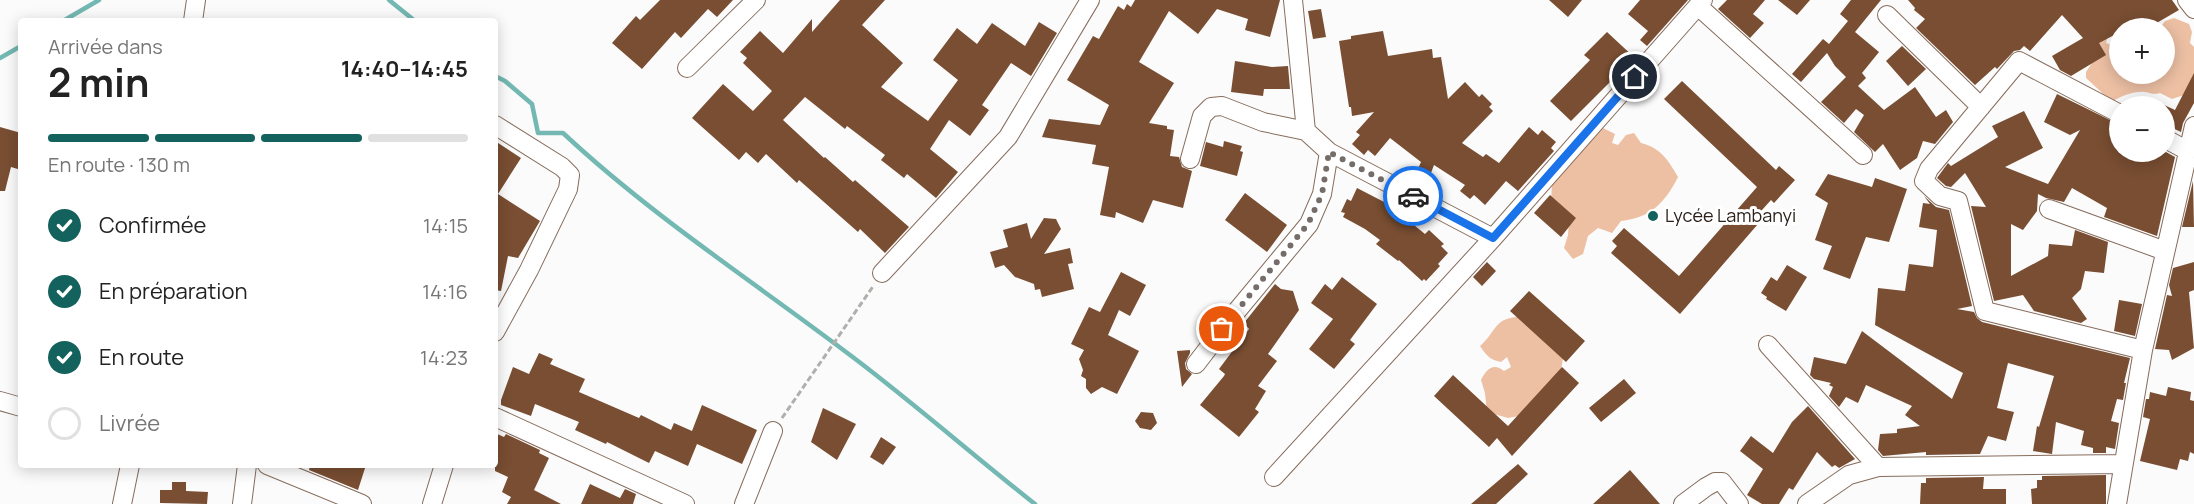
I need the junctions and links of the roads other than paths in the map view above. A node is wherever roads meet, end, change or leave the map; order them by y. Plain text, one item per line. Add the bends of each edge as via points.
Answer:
1 (196, 0) edge
2 (756, 0) edge
3 (1090, 0) edge
4 (1293, 0) edge
5 (2187, 0) edge
6 (1701, 3) edge
7 (2194, 9) edge
8 (1887, 15) dead end
9 (194, 18) edge
10 (687, 68) dead end
11 (1981, 107) junction
12 (2109, 108) edge
13 (2194, 126) edge
14 (498, 127) edge
15 (1306, 131) junction
16 (2175, 144) edge
17 (2188, 151) junction
18 (1329, 152) junction
19 (1863, 155) dead end
20 (1190, 159) dead end
21 (2049, 209) dead end
22 (1493, 238) junction
23 (2165, 251) junction
24 (882, 273) road end
25 (498, 327) edge
26 (1768, 345) dead end
27 (2143, 350) junction
28 (1196, 364) dead end
29 (0, 401) edge
30 (18, 406) edge
31 (498, 418) edge
32 (772, 431) road end
33 (2123, 464) junction
34 (1878, 467) junction
35 (129, 468) edge
36 (247, 468) edge
37 (274, 468) edge
38 (443, 468) edge
39 (1274, 477) dead end
40 (122, 504) edge
41 (242, 504) edge
42 (362, 504) edge
43 (432, 504) edge
44 (685, 504) edge
45 (744, 504) edge
46 (1683, 504) edge
47 (1738, 504) edge
48 (1808, 504) edge
49 (2116, 504) edge

1 - 9 street
2 - 10 street
3 - 24 street via 1008,137
4 - 15 street
5 - 7 street
6 - 19 street
6 - 22 street
8 - 11 street
11 - 12 street via 2019,61
11 - 27 street via 1929,169 1924,181 1940,196 1958,201 1985,311
13 - 17 street
14 - 25 street via 570,176 568,189
15 - 18 street
15 - 20 street via 1263,122 1222,106 1211,107 1202,116
16 - 17 street
17 - 23 street
18 - 22 street
18 - 28 street via 1322,194 1308,224
21 - 23 street
22 - 39 street
23 - 27 street
26 - 34 street
27 - 33 street
29 - 30 street
31 - 44 street
32 - 45 street
33 - 34 street
33 - 49 street
34 - 48 street via 1849,475
35 - 40 street
36 - 41 street
37 - 42 street
38 - 43 street
46 - 47 street via 1715,482 1722,482

